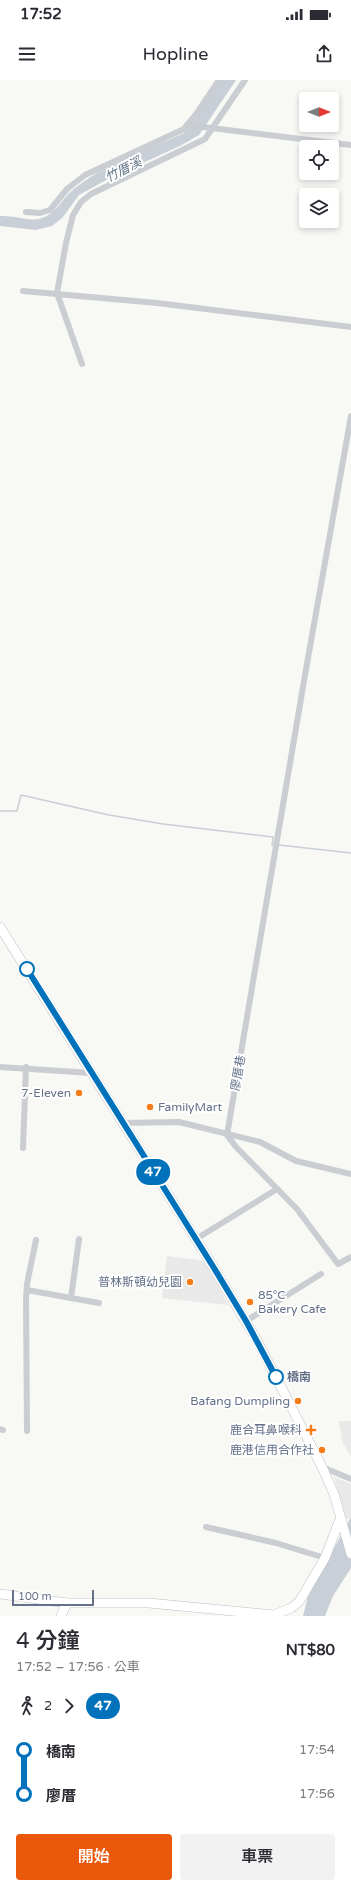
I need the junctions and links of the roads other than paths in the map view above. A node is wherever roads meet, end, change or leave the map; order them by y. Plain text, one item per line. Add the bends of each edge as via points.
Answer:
1 (218, 80) edge
2 (245, 80) edge
3 (187, 125) junction
4 (213, 128) junction
5 (351, 145) edge
6 (26, 212) dead end
7 (23, 291) dead end
8 (57, 293) junction
9 (351, 327) edge
10 (82, 364) dead end
11 (351, 416) edge
12 (0, 927) edge
13 (0, 1067) edge
14 (26, 1067) junction
15 (91, 1073) junction
16 (122, 1124) junction
17 (227, 1135) junction
18 (23, 1148) dead end
19 (351, 1174) edge
20 (277, 1189) junction
21 (79, 1239) dead end
22 (196, 1239) junction
23 (36, 1240) dead end
24 (351, 1257) edge
25 (321, 1274) dead end
26 (27, 1290) junction
27 (71, 1298) junction
28 (99, 1303) dead end
29 (246, 1321) junction
30 (27, 1431) dead end
31 (322, 1467) junction
32 (351, 1478) edge
33 (342, 1523) junction
34 (206, 1527) dead end
35 (351, 1554) edge
36 (325, 1558) junction
37 (0, 1594) edge
38 (67, 1603) junction
39 (61, 1616) edge

1 - 3 street
2 - 4 street
3 - 4 street
3 - 6 street via 85,175 67,189 50,210 40,213
4 - 5 street
4 - 8 street via 205,139 109,184 81,202 73,215
7 - 8 street
8 - 9 street
8 - 10 street
11 - 17 street, 廖厝巷
12 - 15 main road
13 - 14 street
14 - 15 street
14 - 18 street
15 - 16 main road
16 - 17 street via 179,1122
16 - 22 main road
17 - 19 street via 260,1142 296,1161
17 - 20 street
20 - 22 street
20 - 24 street via 301,1213 338,1264
21 - 27 street
22 - 29 main road
23 - 26 street
25 - 29 street
26 - 27 street
26 - 30 street
27 - 28 street
29 - 31 main road
31 - 32 street
31 - 33 main road via 334,1494
33 - 35 main road
33 - 36 main road
34 - 36 street via 276,1543
36 - 38 main road via 299,1602 274,1615 149,1603
37 - 38 main road
38 - 39 main road

